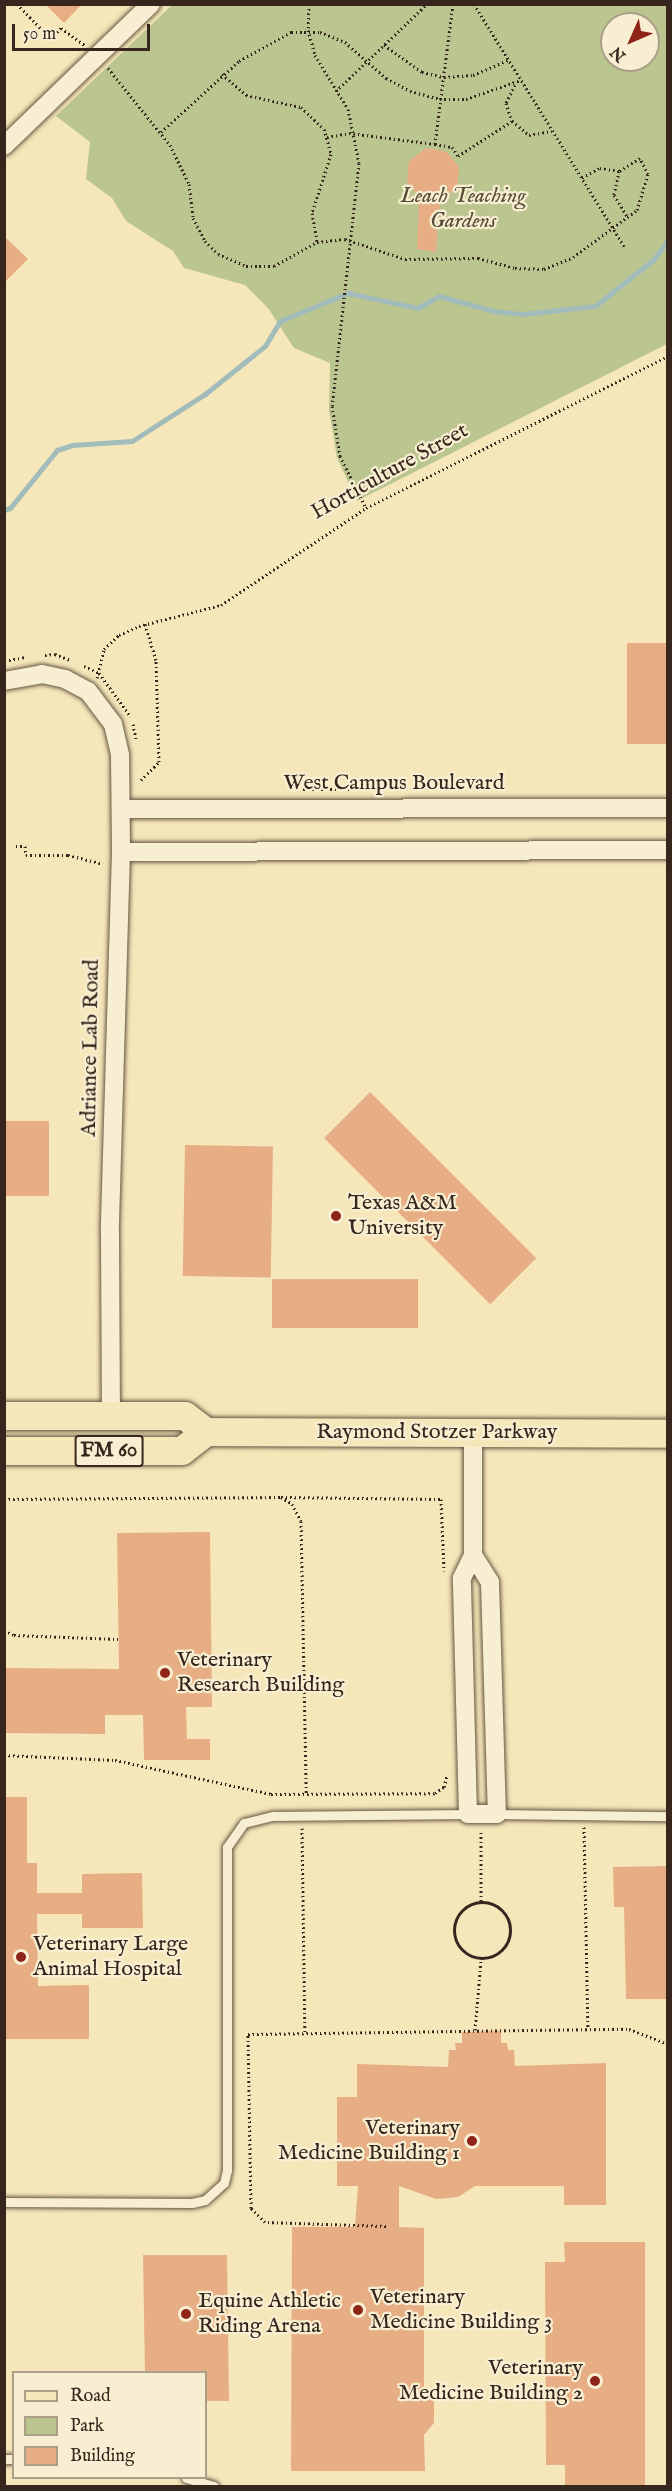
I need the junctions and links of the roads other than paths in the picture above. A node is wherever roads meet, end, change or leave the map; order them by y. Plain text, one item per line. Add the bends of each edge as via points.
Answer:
1 (151, 4) edge
2 (4, 146) edge
3 (4, 681) edge
4 (668, 808) edge
5 (121, 809) junction
6 (668, 850) edge
7 (121, 852) junction
8 (4, 1416) edge
9 (111, 1416) junction
10 (206, 1432) junction
11 (473, 1434) junction
12 (668, 1434) edge
13 (5, 1451) edge
14 (473, 1555) junction
15 (482, 1814) junction
16 (668, 1816) edge
17 (4, 2202) edge
18 (189, 2479) edge
19 (214, 2487) edge

1 - 2 street
3 - 5 street, Adriance Lab Road via 42,674 93,685 117,740
4 - 5 street, West Campus Boulevard
5 - 7 street, Adriance Lab Road
6 - 7 street
7 - 9 street, Adriance Lab Road via 110,1233
8 - 9 main road, FM 60
9 - 10 main road, FM 60 via 185,1416
9 - 13 main road via 95,1433 36,1434
10 - 11 main road, Raymond Stotzer Parkway
10 - 13 main road, FM 60 via 182,1451
11 - 12 main road, Raymond Stotzer Parkway
11 - 14 street
14 - 15 street via 462,1578
14 - 15 street via 490,1581
15 - 16 lane
15 - 17 lane via 273,1816 244,1823 227,1847 228,2170 224,2183 205,2200 192,2203
18 - 19 lane

